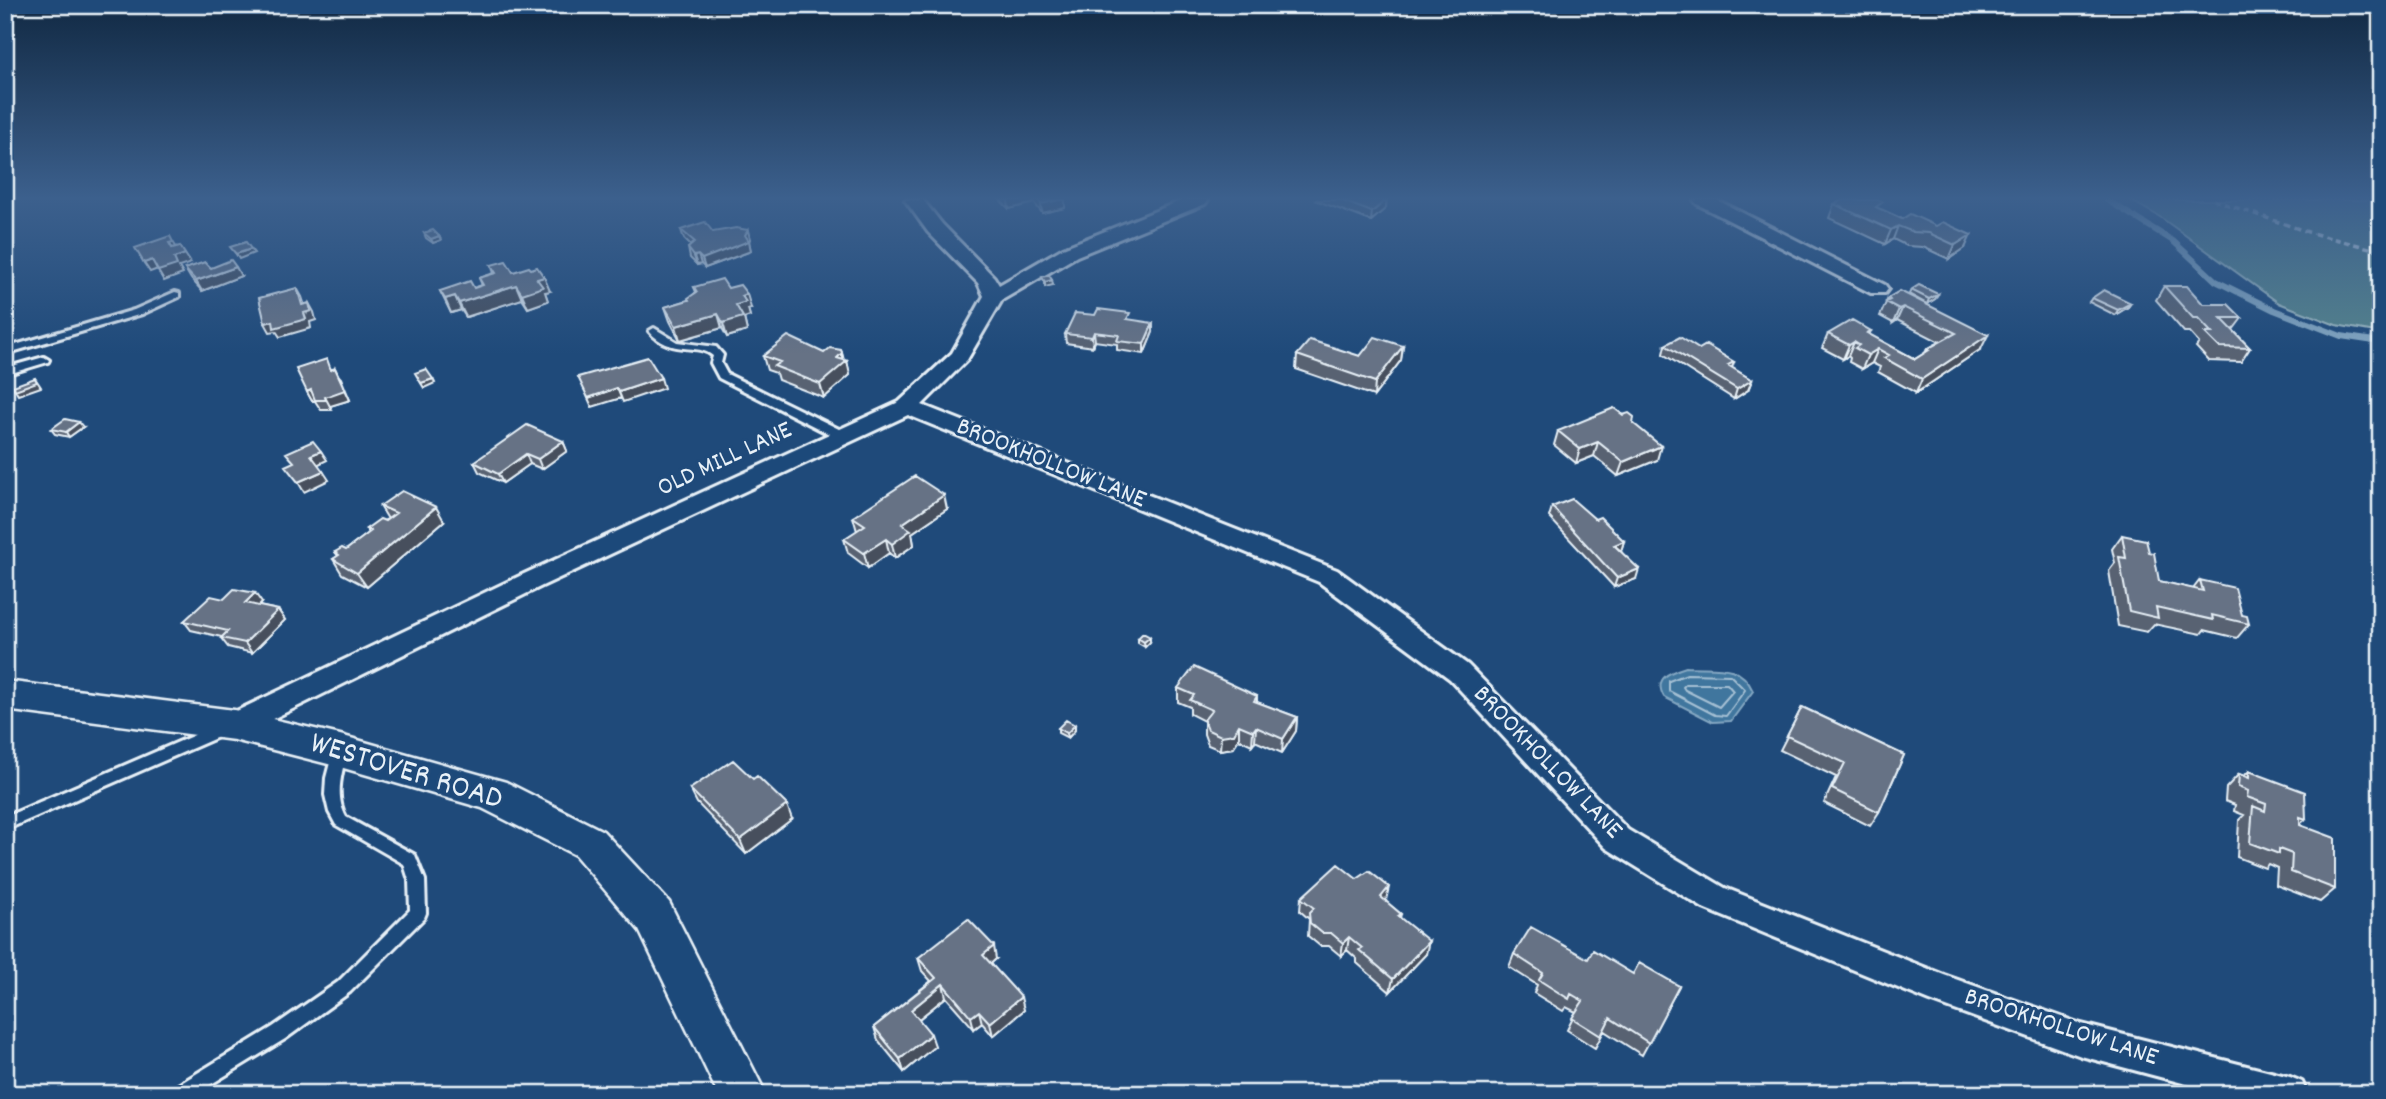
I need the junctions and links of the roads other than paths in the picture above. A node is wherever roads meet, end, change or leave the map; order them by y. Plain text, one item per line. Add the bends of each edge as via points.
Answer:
1 (958, 251) edge
2 (1072, 251) edge
3 (1804, 251) edge
4 (1878, 289) dead end
5 (175, 295) dead end
6 (994, 296) junction
7 (654, 331) dead end
8 (5, 351) edge
9 (44, 360) dead end
10 (5, 372) edge
11 (907, 407) junction
12 (843, 436) junction
13 (5, 695) edge
14 (233, 725) junction
15 (340, 751) junction
16 (5, 824) edge
17 (179, 1094) edge
18 (743, 1094) edge
19 (2290, 1094) edge

1 - 6 street via 987,281
2 - 6 street
3 - 4 street
5 - 8 lane via 138,312
6 - 11 street, OLD MILL LANE via 960,356
7 - 12 lane via 669,343 712,349 723,376
9 - 10 lane
11 - 12 street, OLD MILL LANE
11 - 19 street, BROOKHOLLOW LANE via 1328,576 1459,672 1617,839 1714,898 1942,990 2081,1040
12 - 14 street, OLD MILL LANE
13 - 14 street, WESTOVER ROAD
14 - 15 street, WESTOVER ROAD
14 - 16 lane
15 - 17 lane via 330,798 335,813 341,821 410,860 417,880 418,913 344,988
15 - 18 street, WESTOVER ROAD via 492,794 589,844 654,916

